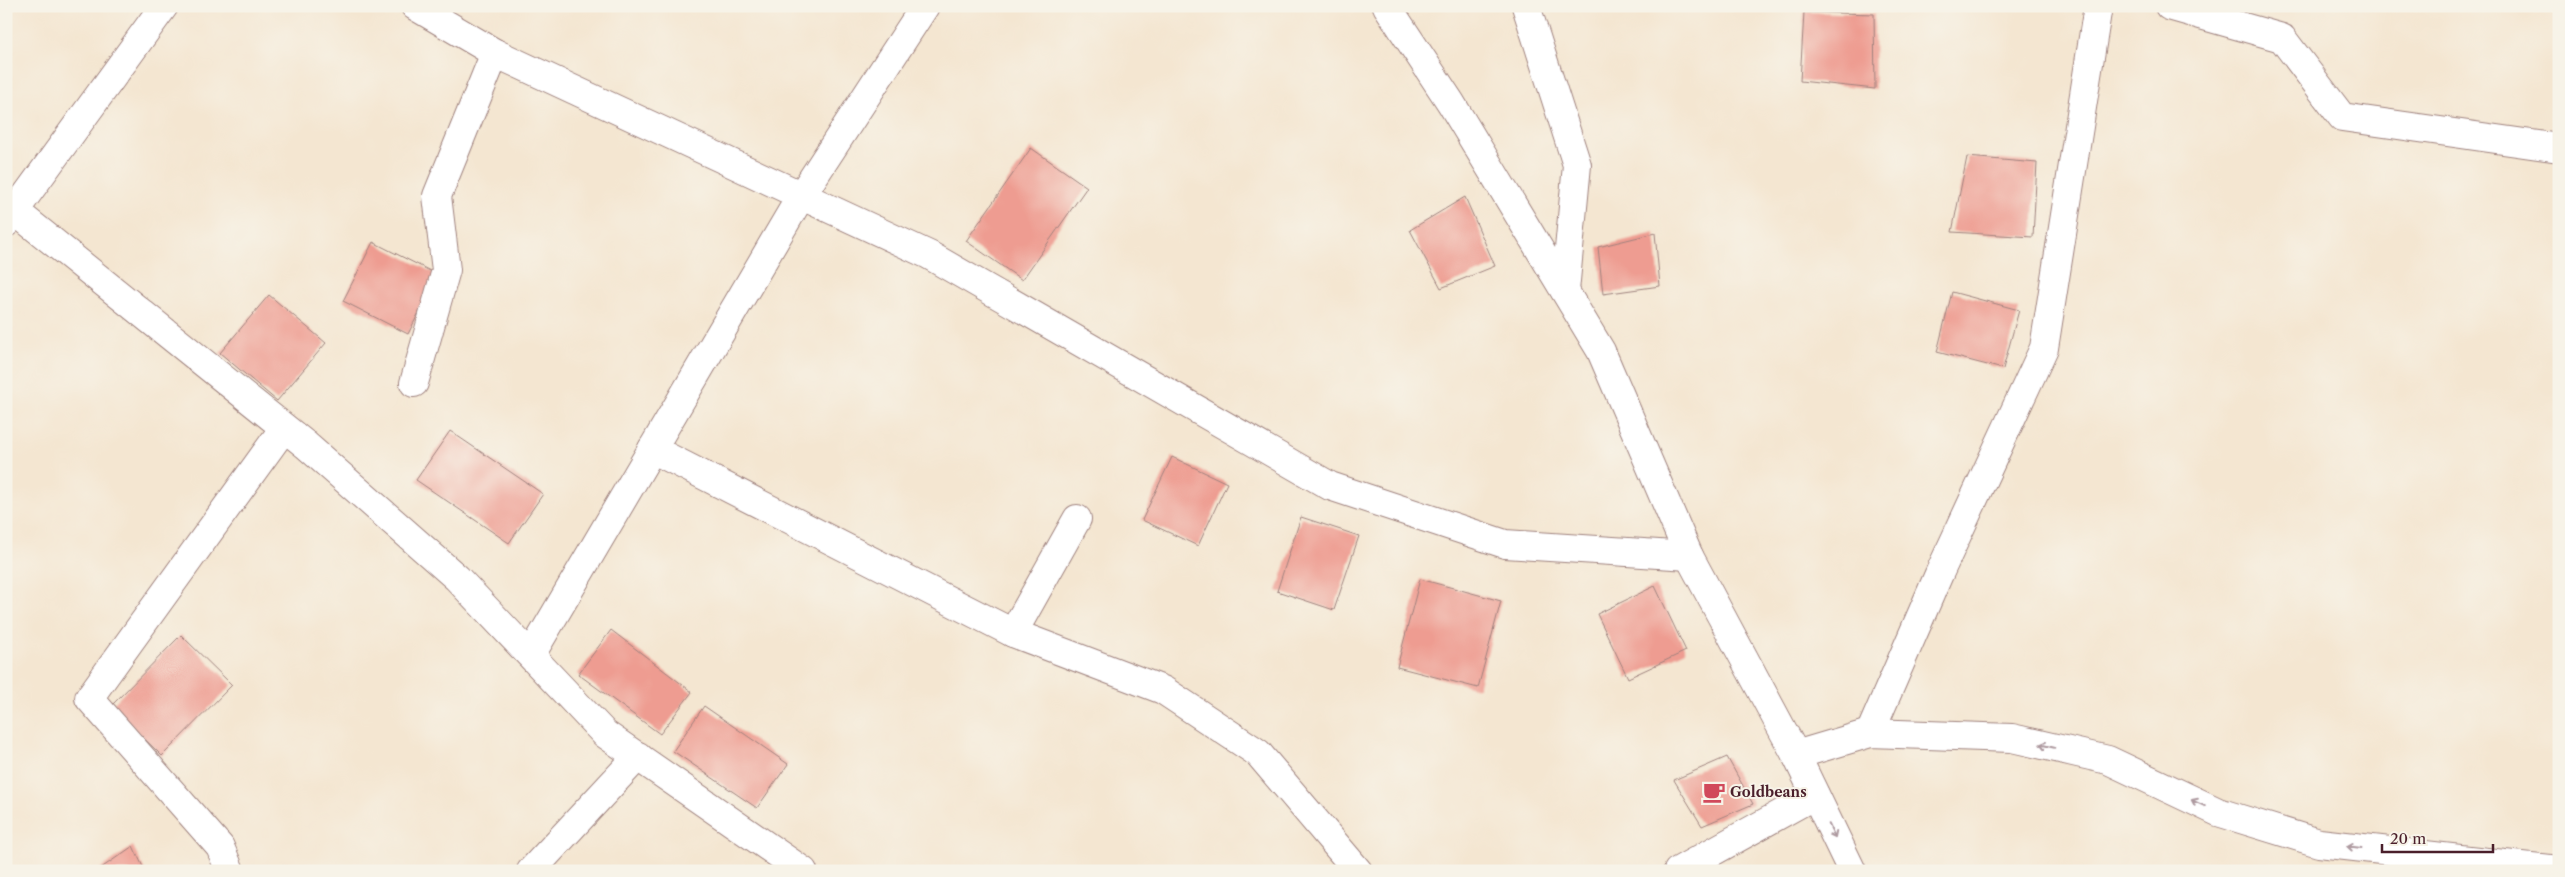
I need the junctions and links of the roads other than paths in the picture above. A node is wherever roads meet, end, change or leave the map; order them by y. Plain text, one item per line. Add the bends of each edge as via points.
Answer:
1 (164, 6) edge
2 (414, 6) edge
3 (925, 6) edge
4 (1387, 6) edge
5 (1526, 6) edge
6 (2098, 6) edge
7 (2169, 6) edge
8 (495, 53) junction
9 (2559, 148) edge
10 (801, 196) junction
11 (9, 212) edge
12 (1565, 291) junction
13 (414, 383) dead end
14 (284, 428) junction
15 (652, 449) junction
16 (1077, 519) dead end
17 (1689, 556) junction
18 (1013, 633) junction
19 (531, 655) junction
20 (1870, 734) junction
21 (638, 756) junction
22 (1796, 756) junction
23 (1815, 795) junction
24 (2559, 870) edge
25 (230, 871) edge
26 (531, 871) edge
27 (803, 871) edge
28 (1358, 871) edge
29 (1678, 871) edge
30 (1852, 871) edge

1 - 11 street
2 - 8 street
3 - 10 street
4 - 12 street via 1451,103
5 - 12 street via 1578,165
6 - 20 street via 2044,348 1939,574
7 - 9 street via 2282,38 2342,117
8 - 10 street
8 - 13 street via 437,196 446,270
10 - 15 street
10 - 17 street via 928,256 1330,486 1505,544
11 - 14 street
12 - 17 street via 1602,351
14 - 19 street via 457,578
14 - 25 street via 89,698 220,847
15 - 18 street
15 - 19 street
16 - 18 street
17 - 22 street
18 - 28 street via 1163,690 1258,753
19 - 21 street via 605,734
20 - 22 street
24 -> 20 street via 2319,843 2218,812 2108,760 2012,738
21 - 26 street
21 - 27 street
22 - 23 street
23 - 29 street
23 -> 30 street

